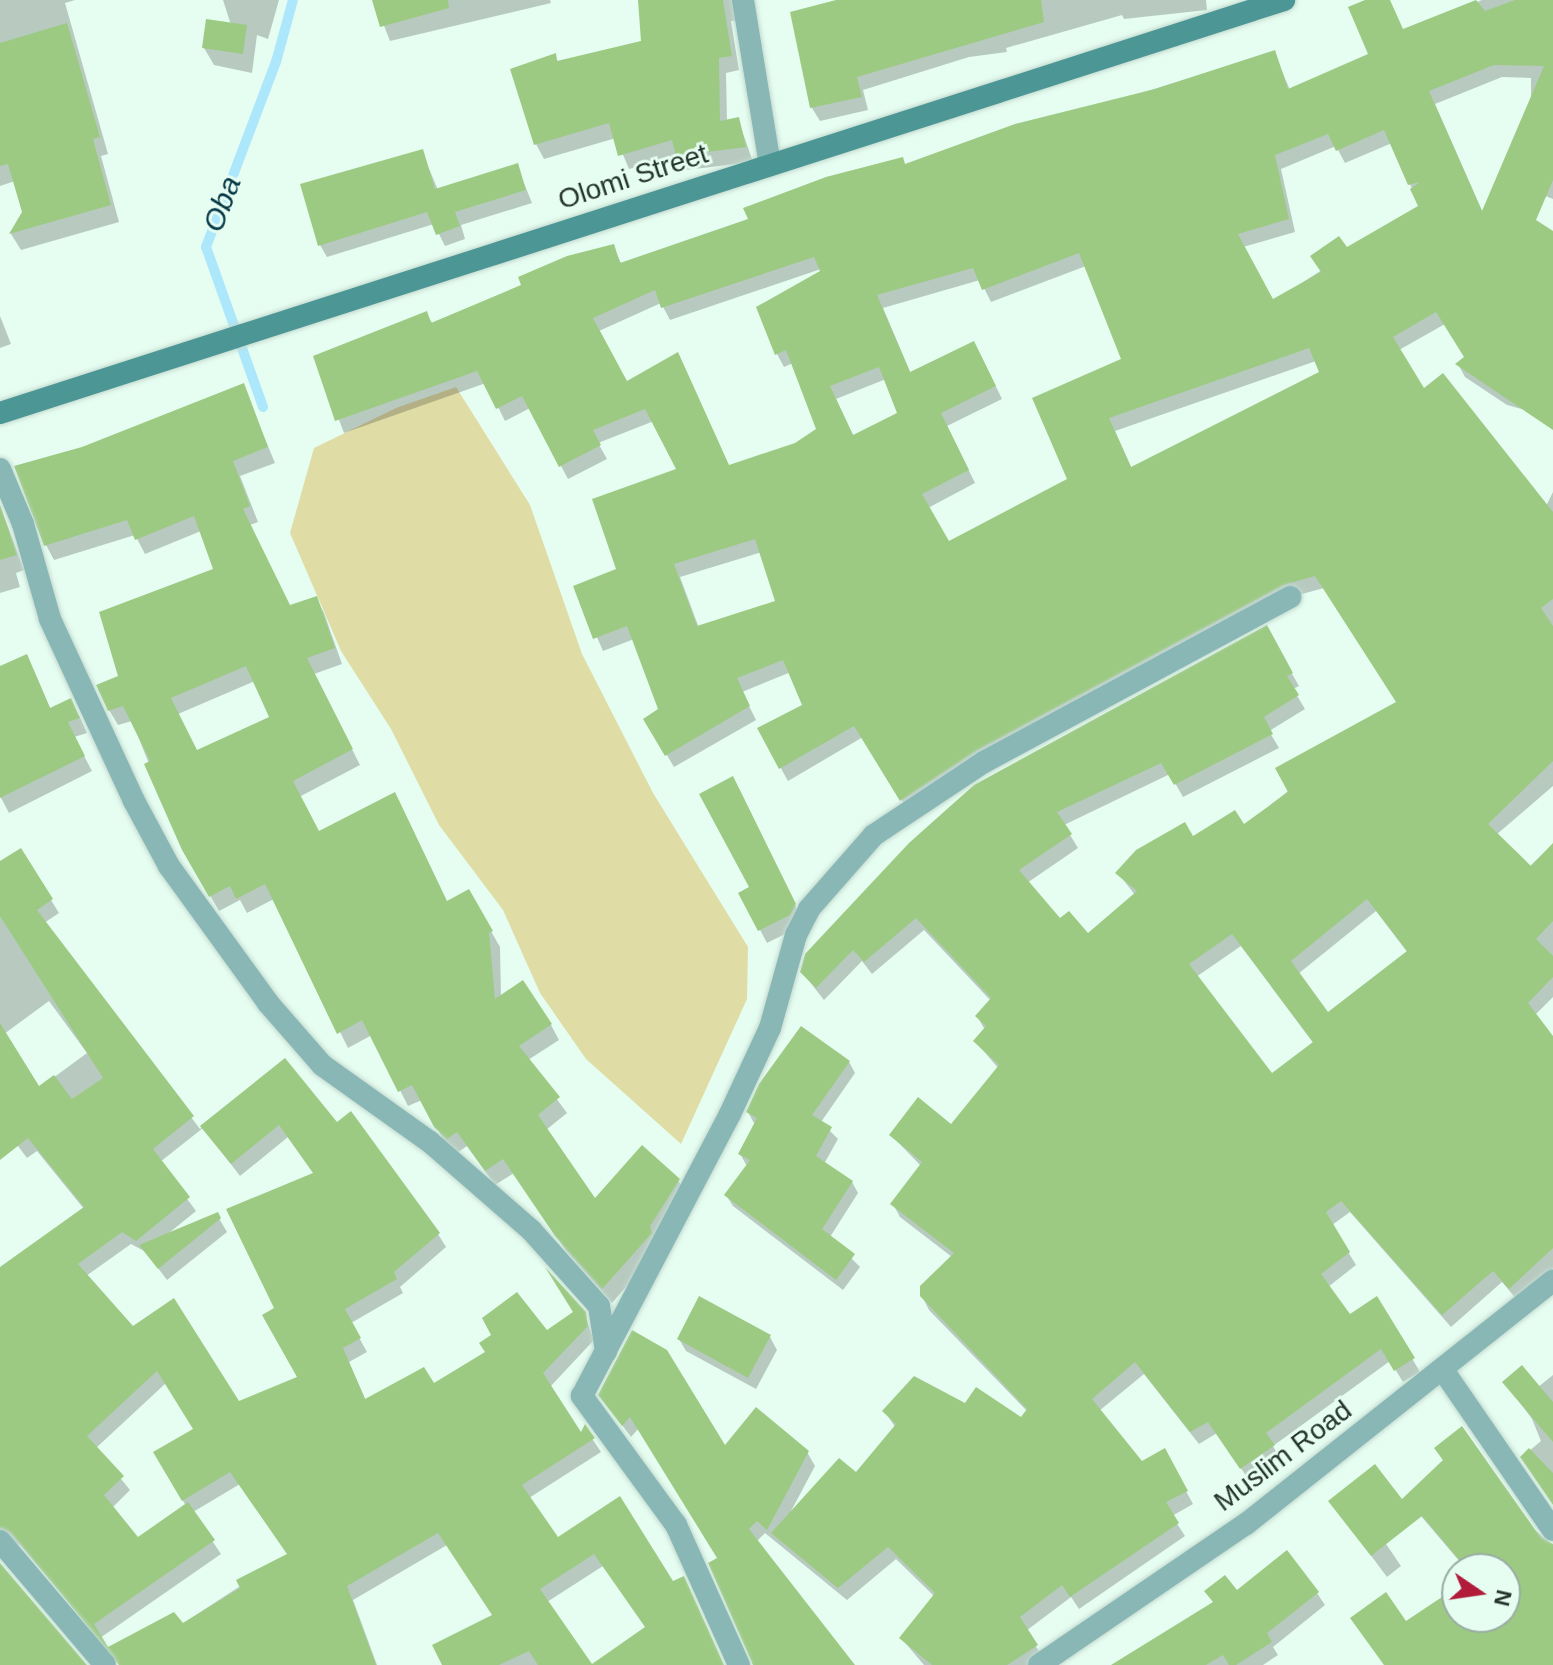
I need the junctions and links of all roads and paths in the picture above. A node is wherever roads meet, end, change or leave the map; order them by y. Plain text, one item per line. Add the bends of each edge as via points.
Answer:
1 (743, 0) edge
2 (1284, 0) edge
3 (1248, 7) edge
4 (770, 165) junction
5 (0, 413) edge
6 (0, 469) edge
7 (1290, 597) dead end
8 (1553, 1281) edge
9 (606, 1351) junction
10 (1443, 1370) junction
11 (1553, 1530) edge
12 (0, 1541) edge
13 (105, 1665) edge
14 (739, 1665) edge
15 (1039, 1665) edge

1 - 4 street
2 - 3 main road, Olomi Street
3 - 4 main road, Olomi Street
4 - 5 main road, Olomi Street
6 - 9 street via 23,524 50,619 169,866 268,1003 322,1065 430,1142 540,1241 599,1306
7 - 9 street via 984,762 874,835 849,860 809,909 796,935 770,1028
8 - 10 street, Muslim Road
9 - 14 street via 582,1396 676,1525
10 - 11 street
10 - 15 street, Muslim Road via 1246,1524
12 - 13 street

